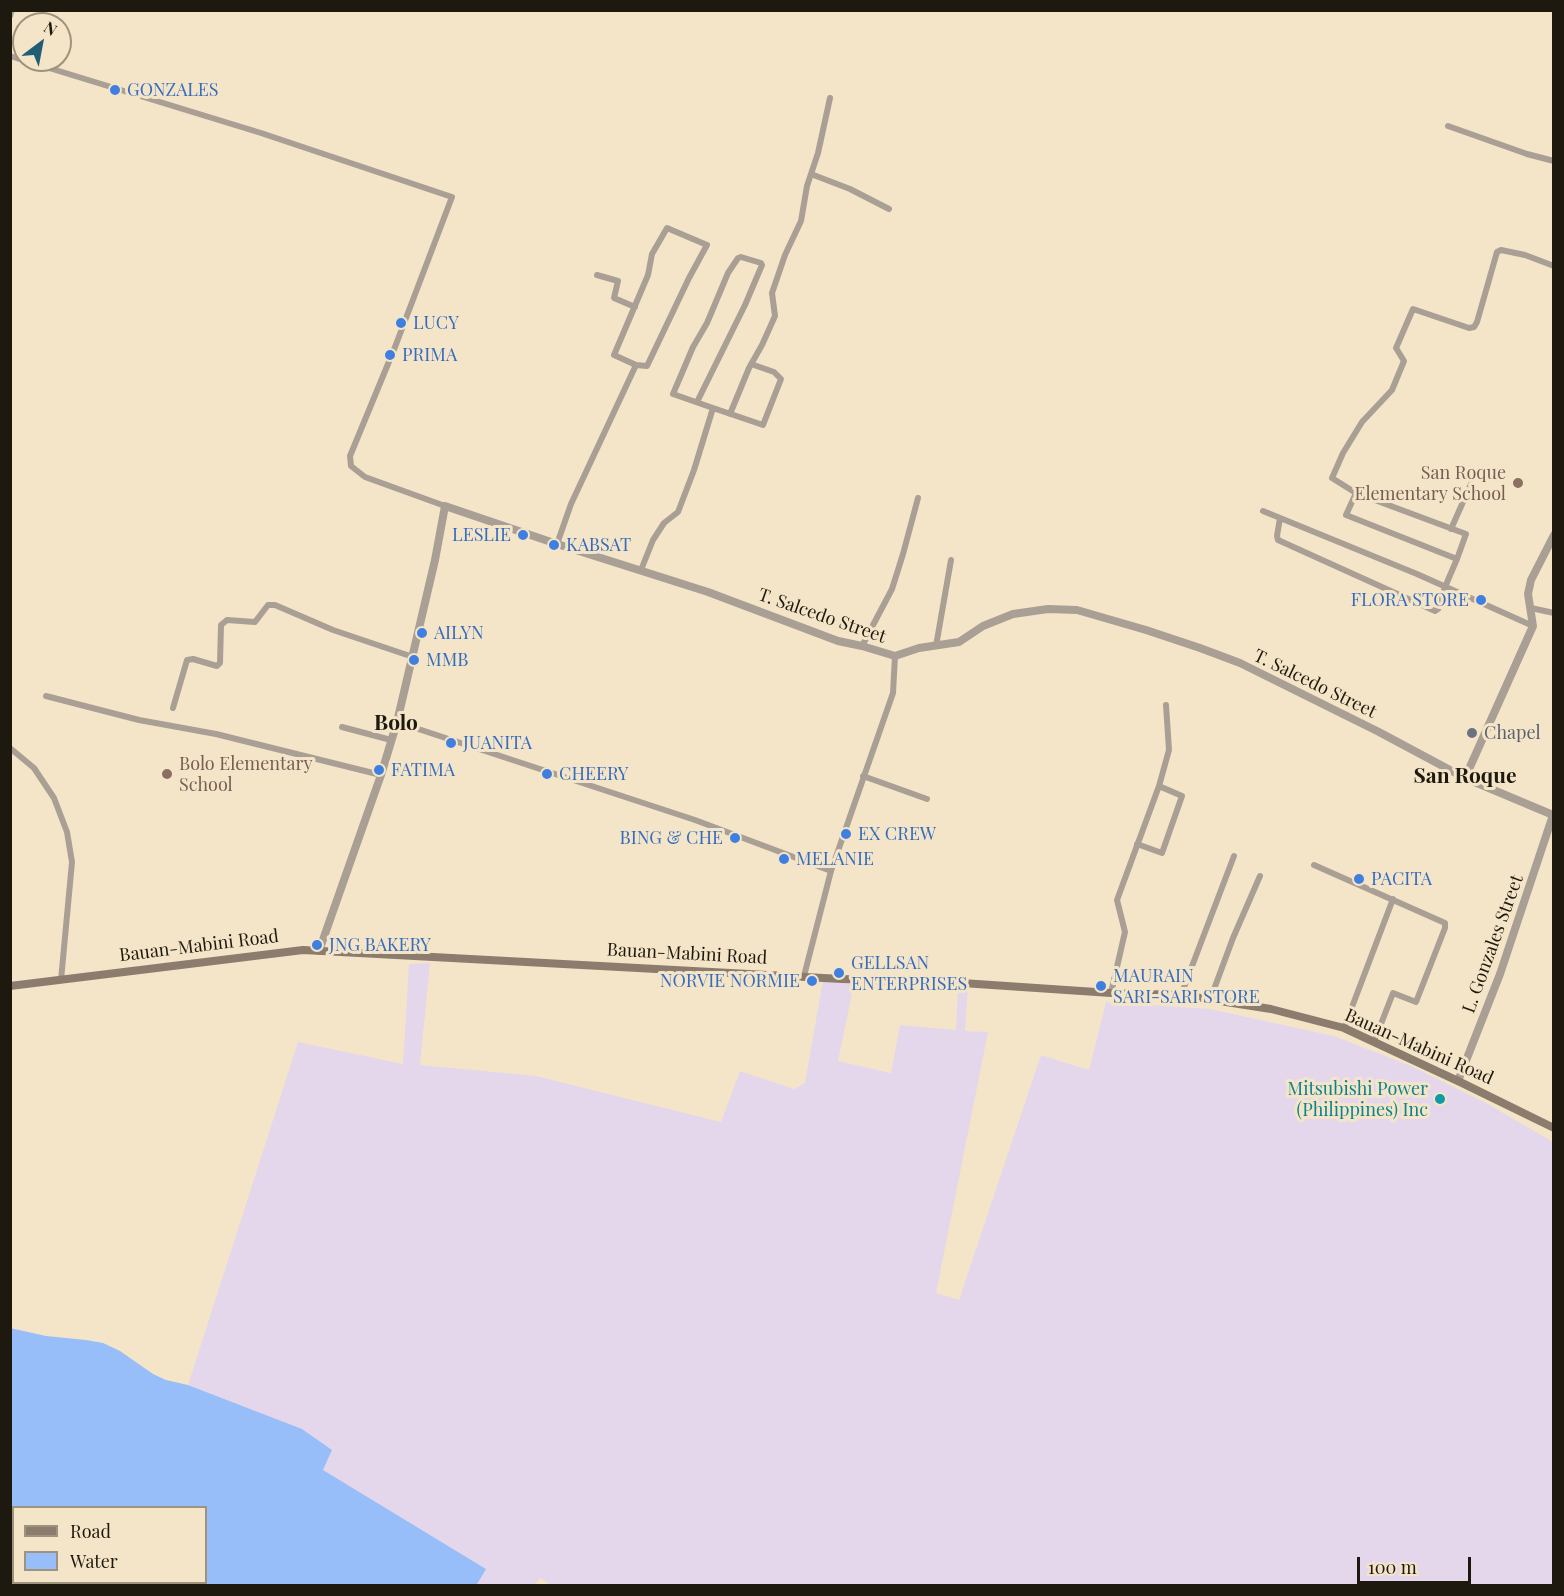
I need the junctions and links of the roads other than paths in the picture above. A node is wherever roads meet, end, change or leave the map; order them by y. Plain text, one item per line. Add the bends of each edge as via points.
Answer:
1 (12, 10) edge
2 (10, 16) edge
3 (10, 56) edge
4 (830, 98) dead end
5 (1448, 126) dead end
6 (1554, 161) edge
7 (811, 174) junction
8 (889, 208) dead end
9 (1554, 266) edge
10 (597, 275) dead end
11 (635, 307) junction
12 (751, 364) junction
13 (636, 365) junction
14 (697, 402) junction
15 (713, 408) junction
16 (730, 414) junction
17 (1471, 484) dead end
18 (1356, 493) junction
19 (918, 498) dead end
20 (445, 506) junction
21 (1263, 511) dead end
22 (1280, 518) junction
23 (1451, 529) junction
24 (1554, 535) edge
25 (557, 544) junction
26 (1457, 559) junction
27 (951, 560) dead end
28 (641, 570) junction
29 (1445, 587) junction
30 (1531, 608) junction
31 (1554, 613) edge
32 (1533, 626) junction
33 (862, 646) junction
34 (936, 646) junction
35 (895, 656) junction
36 (413, 657) junction
37 (46, 696) dead end
38 (1166, 705) dead end
39 (173, 708) dead end
40 (397, 722) junction
41 (342, 727) dead end
42 (391, 740) junction
43 (10, 748) edge
44 (381, 775) junction
45 (863, 776) junction
46 (1465, 778) junction
47 (1159, 786) junction
48 (927, 799) dead end
49 (1554, 815) edge
50 (1137, 844) junction
51 (1234, 856) dead end
52 (1314, 865) dead end
53 (831, 871) junction
54 (1260, 876) dead end
55 (1393, 899) junction
56 (319, 951) junction
57 (804, 976) junction
58 (61, 980) junction
59 (10, 986) edge
60 (1111, 993) junction
61 (1180, 995) junction
62 (1210, 1000) junction
63 (1344, 1029) junction
64 (1374, 1042) junction
65 (1458, 1081) junction
66 (1554, 1128) edge

1 - 2 street
3 - 20 street, T. Salcedo Street via 452,196 350,456 351,466 365,477
4 - 7 street
5 - 6 street
7 - 8 street
7 - 12 street via 801,221 772,293 775,316
9 - 18 street via 1525,255 1497,252 1474,327 1413,309 1396,348 1404,361 1392,390 1362,422 1332,478
10 - 11 street via 618,281 614,298
11 - 13 street via 614,355
11 - 13 street via 652,254 667,228 707,245 647,366
12 - 16 street
12 - 16 street via 774,372 781,379 763,425
13 - 25 street via 571,504
14 - 14 street via 745,305 761,263 738,258 693,347 674,394
14 - 15 street
15 - 16 street
15 - 28 street via 678,512 664,523 653,540
17 - 23 street
18 - 23 street
18 - 26 street via 1346,515
19 - 33 street via 892,588
20 - 25 street, T. Salcedo Street
20 - 36 street
21 - 22 street
22 - 29 street
22 - 29 street via 1278,540 1435,611
23 - 26 street via 1466,534
24 - 30 street via 1531,580
25 - 28 street, T. Salcedo Street
26 - 29 street
27 - 34 street
28 - 33 street, T. Salcedo Street via 838,641
29 - 32 street
30 - 31 street
30 - 32 street
32 - 46 street
33 - 35 street, T. Salcedo Street
34 - 35 street, T. Salcedo Street
34 - 46 street, T. Salcedo Street via 959,642 983,626 1013,614 1077,610 1240,663
35 - 45 street via 893,693
36 - 39 street via 268,605 255,622 227,620 221,625 217,666 187,660
36 - 40 street
37 - 44 street
38 - 47 street via 1169,750
40 - 42 street
40 - 53 street via 694,820
41 - 42 street
42 - 44 street
43 - 58 street via 34,768 54,798 67,832 72,862
44 - 56 street
45 - 48 street
45 - 53 street
46 - 49 street, T. Salcedo Street
47 - 50 street
47 - 50 street via 1182,796 1162,853
49 - 65 street, L. Gonzales Street via 1500,974
50 - 60 street via 1117,900 1125,932
51 - 61 street
52 - 55 street
53 - 57 street
54 - 62 street
55 - 63 street
55 - 64 street via 1441,920 1445,928 1416,1002 1393,993
56 - 57 main road, Bauan-Mabini Road
56 - 58 main road, Bauan-Mabini Road
57 - 60 main road, Bauan-Mabini Road
58 - 59 main road, Bauan-Mabini Road
60 - 61 main road, Bauan-Mabini Road
61 - 62 main road, Bauan-Mabini Road
62 - 63 main road, Bauan-Mabini Road via 1271,1009
63 - 64 main road, Bauan-Mabini Road
64 - 65 main road, Bauan-Mabini Road
65 - 66 main road, Bauan-Mabini Road

